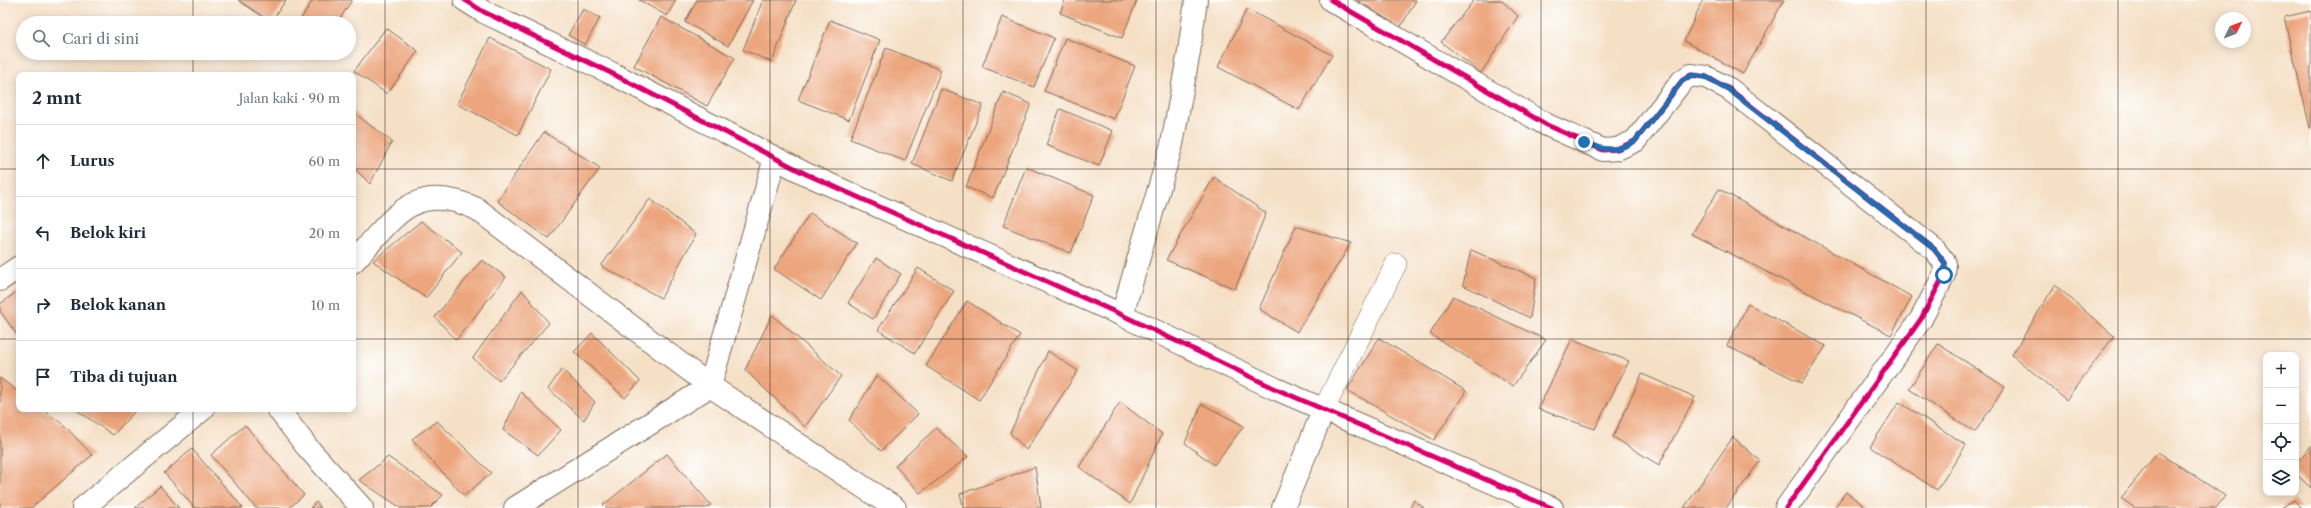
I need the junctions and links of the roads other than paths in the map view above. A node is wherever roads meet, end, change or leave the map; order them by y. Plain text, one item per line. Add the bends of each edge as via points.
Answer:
1 (465, 0) edge
2 (1196, 0) edge
3 (1331, 0) edge
4 (775, 158) junction
5 (356, 259) edge
6 (1396, 264) dead end
7 (16, 268) edge
8 (0, 280) edge
9 (1122, 315) junction
10 (710, 386) junction
11 (1324, 409) junction
12 (198, 412) edge
13 (280, 412) edge
14 (83, 508) edge
15 (362, 508) edge
16 (515, 508) edge
17 (895, 508) edge
18 (1283, 508) edge
19 (1552, 508) edge
20 (1786, 508) edge

1 - 4 street via 484,12 611,73
2 - 9 street via 1172,144
3 - 20 street via 1547,125 1603,150 1617,149 1635,141 1682,81 1692,75 1706,77 1728,89 1762,114 1934,249 1945,263 1944,275 1921,319
4 - 9 street
4 - 10 street
5 - 10 street via 404,209 421,199 440,197 459,200 477,209
6 - 11 lane
7 - 8 street
9 - 11 street via 1276,389
10 - 16 street
10 - 17 street
11 - 18 street
11 - 19 street
12 - 14 street
13 - 15 street via 307,447

